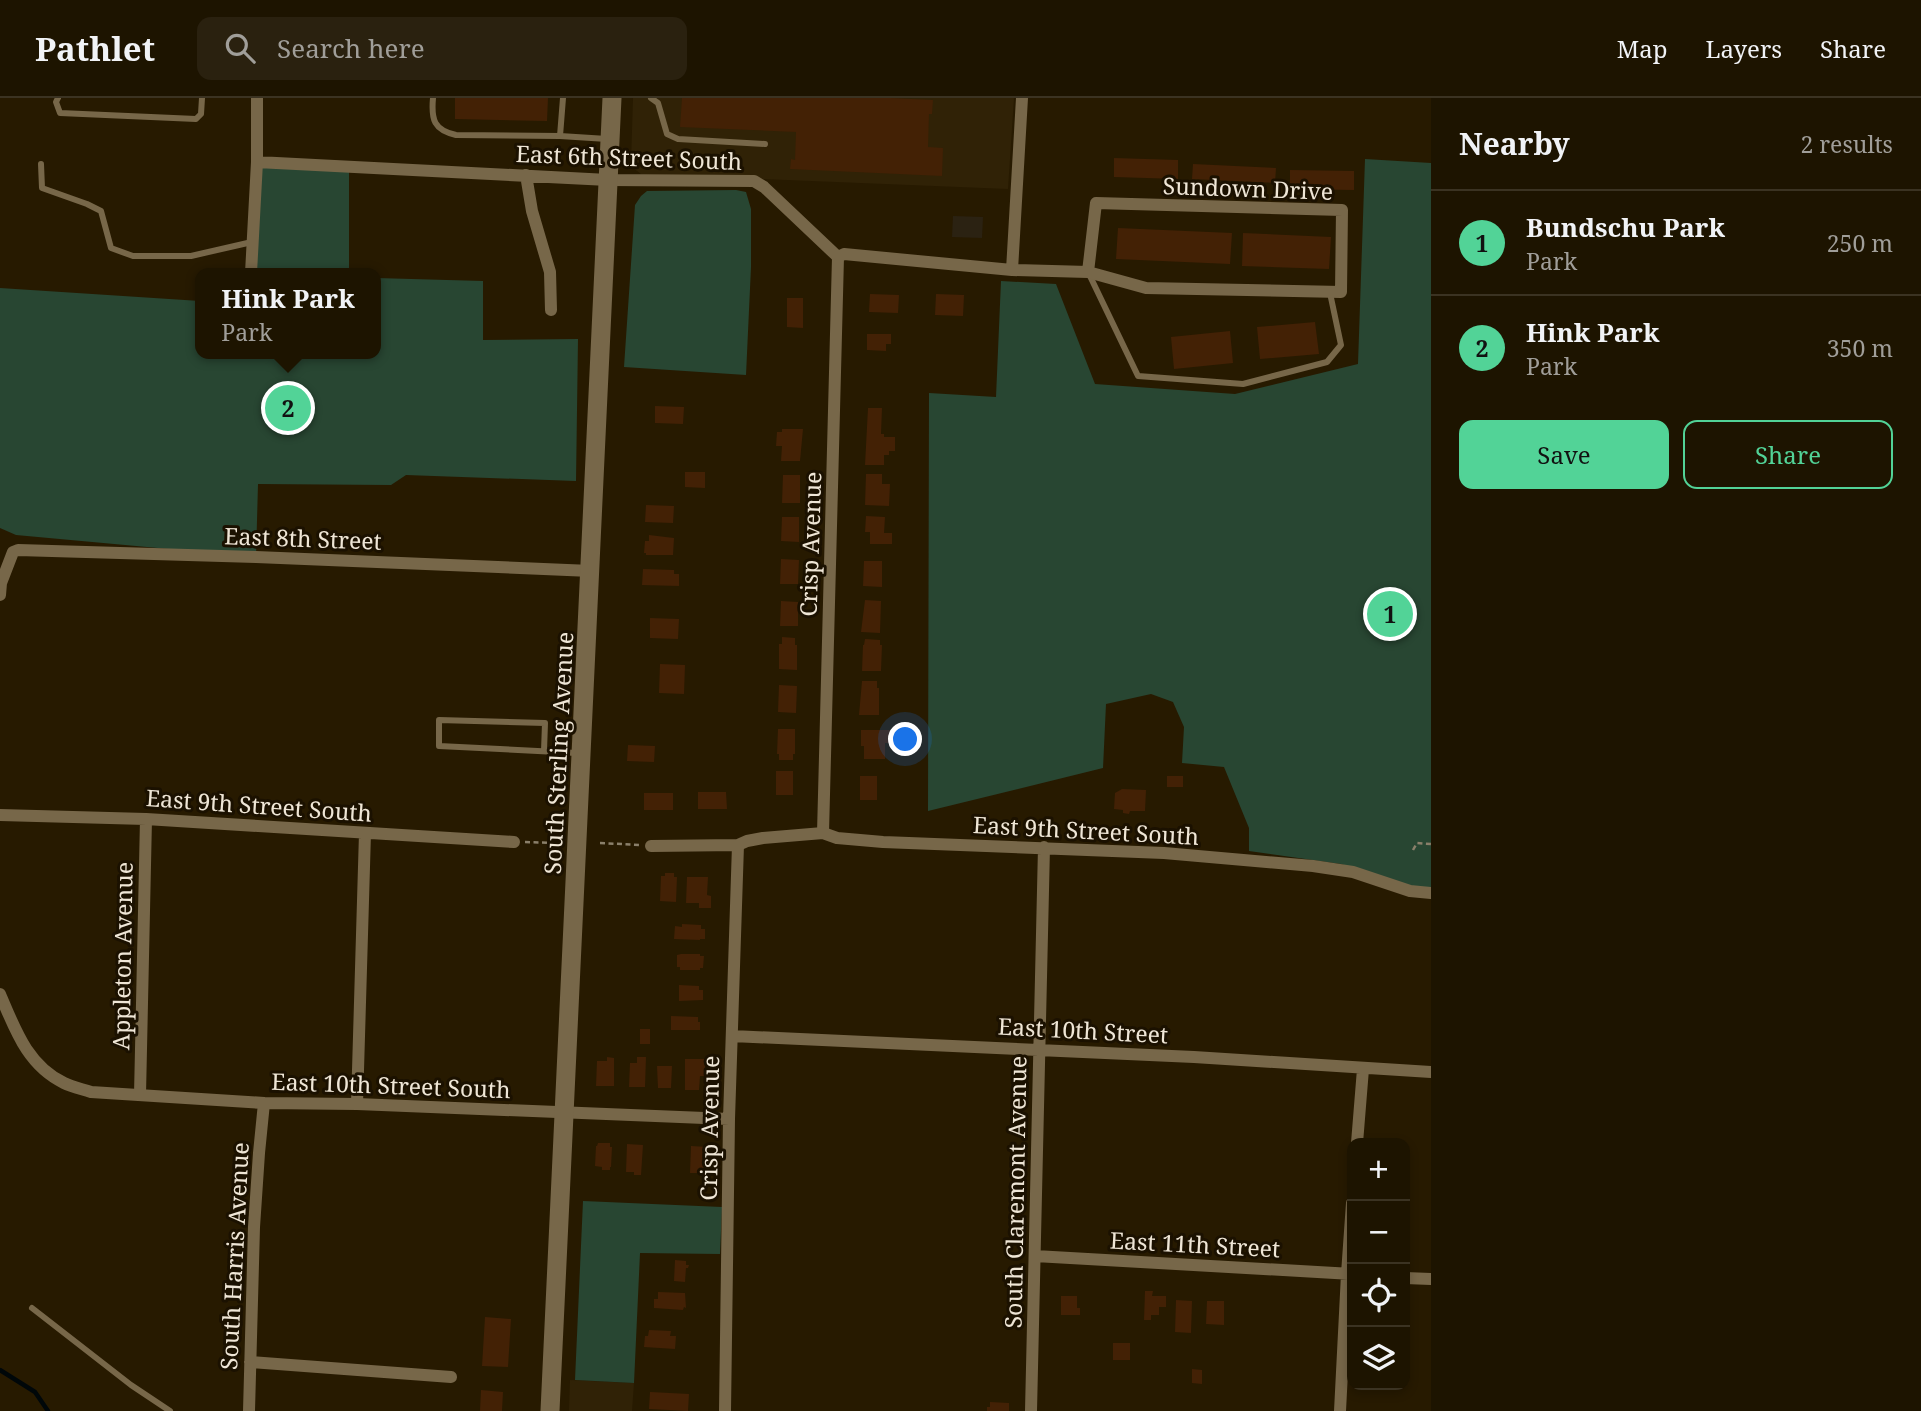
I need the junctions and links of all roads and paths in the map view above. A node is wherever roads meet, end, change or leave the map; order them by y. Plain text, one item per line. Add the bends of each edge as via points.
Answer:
1 (58, 98) edge
2 (202, 98) edge
3 (257, 98) edge
4 (433, 98) edge
5 (563, 98) edge
6 (612, 98) edge
7 (651, 98) edge
8 (1022, 98) edge
9 (560, 136) junction
10 (610, 139) junction
11 (765, 144) dead end
12 (257, 162) junction
13 (41, 163) dead end
14 (526, 175) junction
15 (608, 180) junction
16 (252, 242) junction
17 (838, 257) junction
18 (251, 268) edge
19 (1012, 270) junction
20 (1088, 272) junction
21 (1330, 292) junction
22 (551, 310) dead end
23 (591, 571) junction
24 (0, 595) edge
25 (544, 751) junction
26 (582, 753) junction
27 (0, 815) edge
28 (146, 818) junction
29 (365, 833) junction
30 (823, 833) junction
31 (514, 842) joint
32 (561, 843) dead end
33 (600, 844) dead end
34 (1431, 844) edge
35 (738, 845) junction
36 (651, 846) joint
37 (1044, 847) junction
38 (1413, 850) dead end
39 (1431, 893) edge
40 (0, 994) edge
41 (732, 1036) junction
42 (1039, 1049) junction
43 (1363, 1069) junction
44 (1431, 1072) edge
45 (140, 1095) junction
46 (264, 1103) junction
47 (357, 1104) junction
48 (565, 1112) junction
49 (729, 1119) junction
50 (1357, 1138) edge
51 (1035, 1256) junction
52 (1347, 1274) edge
53 (1410, 1278) edge
54 (1431, 1279) edge
55 (1347, 1304) edge
56 (32, 1308) dead end
57 (250, 1362) junction
58 (451, 1377) dead end
59 (170, 1411) edge
60 (248, 1411) edge
61 (550, 1411) edge
62 (725, 1411) edge
63 (1031, 1411) edge
64 (1340, 1411) edge

1 - 2 lane via 60,113 195,119 201,114
3 - 12 street
4 - 9 lane via 436,123 443,132
5 - 9 lane
6 - 10 main road, South Sterling Avenue
7 - 11 lane via 658,103 667,134 678,139
8 - 19 street
9 - 10 lane
10 - 15 main road, South Sterling Avenue
12 - 14 street, East 6th Street South
12 - 16 street
13 - 16 lane via 42,188 101,211 111,248 133,256 191,256
14 - 15 street, East 6th Street South
14 - 22 street via 550,272
15 - 17 street, East 6th Street South via 754,181
15 - 23 main road, South Sterling Avenue
16 - 18 street
17 - 19 street
17 - 30 street, Crisp Avenue
19 - 20 street
20 - 21 street via 1146,288
20 - 21 lane via 1138,376 1243,384 1327,362 1341,345
20 - 21 street, Sundown Drive via 1096,204 1342,210 1341,292
23 - 24 street, East 8th Street via 18,550 13,552
23 - 26 main road, South Sterling Avenue
25 - 25 lane via 545,723 439,720 439,746
25 - 26 lane
26 - 48 main road, South Sterling Avenue
27 - 28 street, East 9th Street South
28 - 29 street, East 9th Street South
28 - 45 street, Appleton Avenue
29 - 31 street, East 9th Street South
29 - 47 street
30 - 35 street, East 9th Street South
30 - 37 street, East 9th Street South via 883,842
31 - 32 path
33 - 36 path
34 - 38 path via 1417,843
35 - 36 street, East 9th Street South
35 - 41 street, Crisp Avenue
37 - 39 street, East 9th Street South via 1313,866
37 - 42 street, South Claremont Avenue
40 - 45 street, East 10th Street South via 19,1040 41,1068 90,1092
41 - 42 street, East 10th Street
41 - 49 street, Crisp Avenue
42 - 43 street, East 10th Street
42 - 51 street, South Claremont Avenue
43 - 44 street, East 10th Street
43 - 50 street
45 - 46 street, East 10th Street South
46 - 47 street, East 10th Street South
46 - 57 street, South Harris Avenue
47 - 48 street, East 10th Street South
48 - 49 street, East 10th Street South
48 - 61 main road, South Sterling Avenue
49 - 62 street, Crisp Avenue
51 - 52 street, East 11th Street
51 - 63 street, South Claremont Avenue
53 - 54 street
55 - 64 street
56 - 59 lane
57 - 58 street
57 - 60 street, South Harris Avenue

